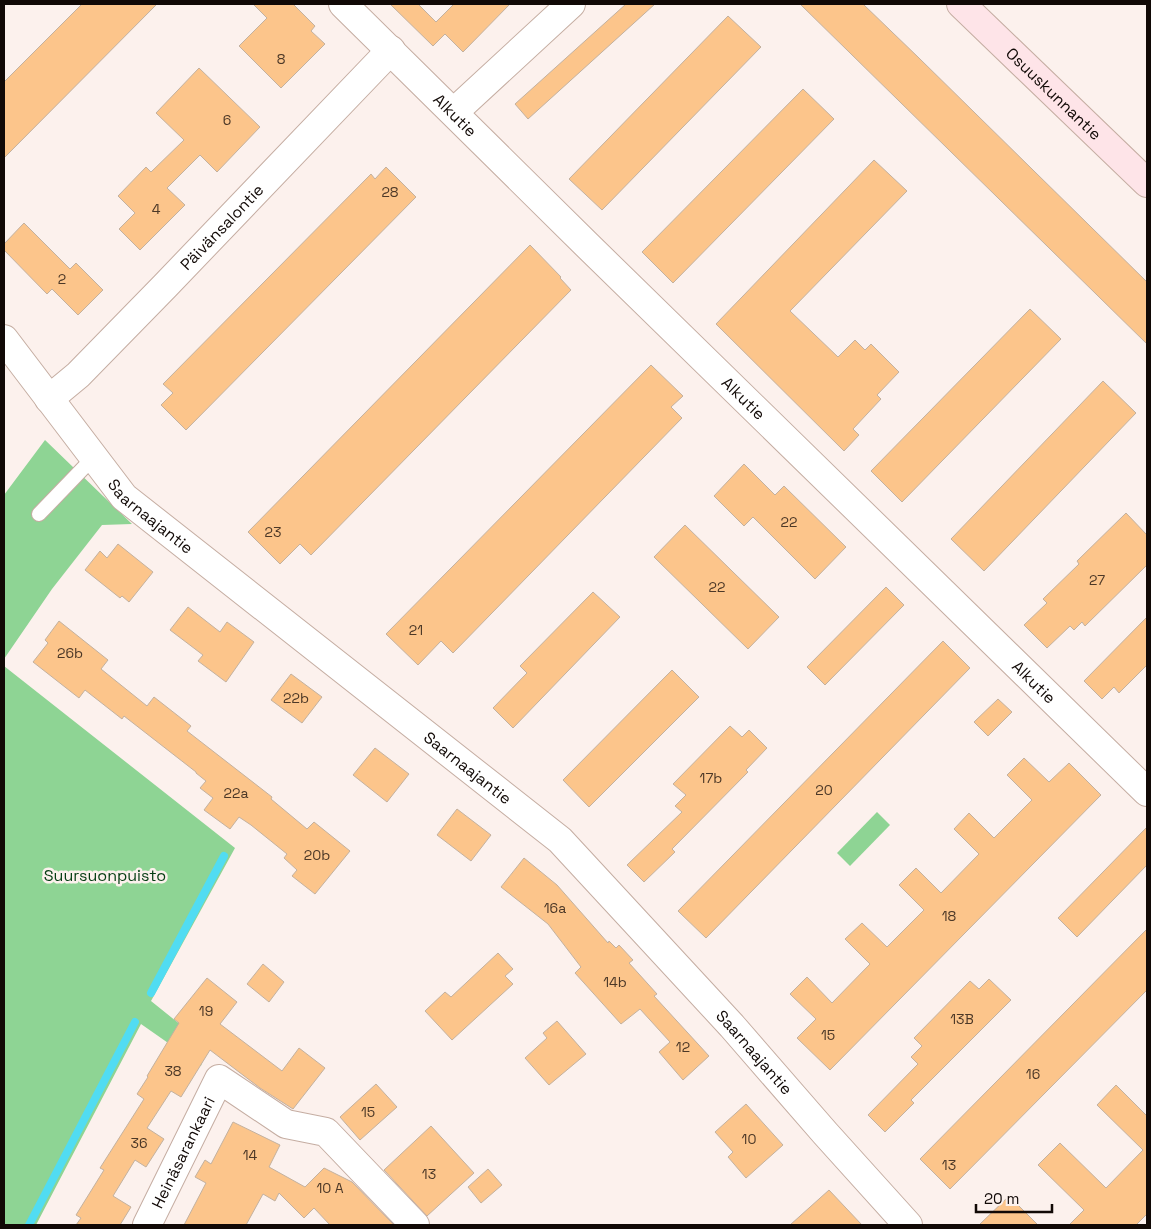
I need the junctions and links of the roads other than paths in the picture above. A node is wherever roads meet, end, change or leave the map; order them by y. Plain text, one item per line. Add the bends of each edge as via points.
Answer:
1 (343, 4) edge
2 (570, 4) edge
3 (961, 4) edge
4 (391, 50) junction
5 (454, 112) junction
6 (1147, 184) edge
7 (4, 339) edge
8 (49, 400) junction
9 (93, 458) junction
10 (39, 514) dead end
11 (1147, 792) edge
12 (147, 1225) edge
13 (416, 1225) edge
14 (908, 1225) edge

1 - 4 street, Alkutie
2 - 5 street
3 - 6 street, Osuuskunnantie
4 - 5 street, Alkutie
4 - 8 street, Päivänsalontie via 165,286
5 - 11 street, Alkutie
7 - 8 street, Saarnaajantie
8 - 9 street, Saarnaajantie
9 - 10 lane
9 - 14 street, Saarnaajantie via 124,498 560,840 732,1026
12 - 13 street, Heinäsarankaari via 219,1079 286,1124 326,1132

